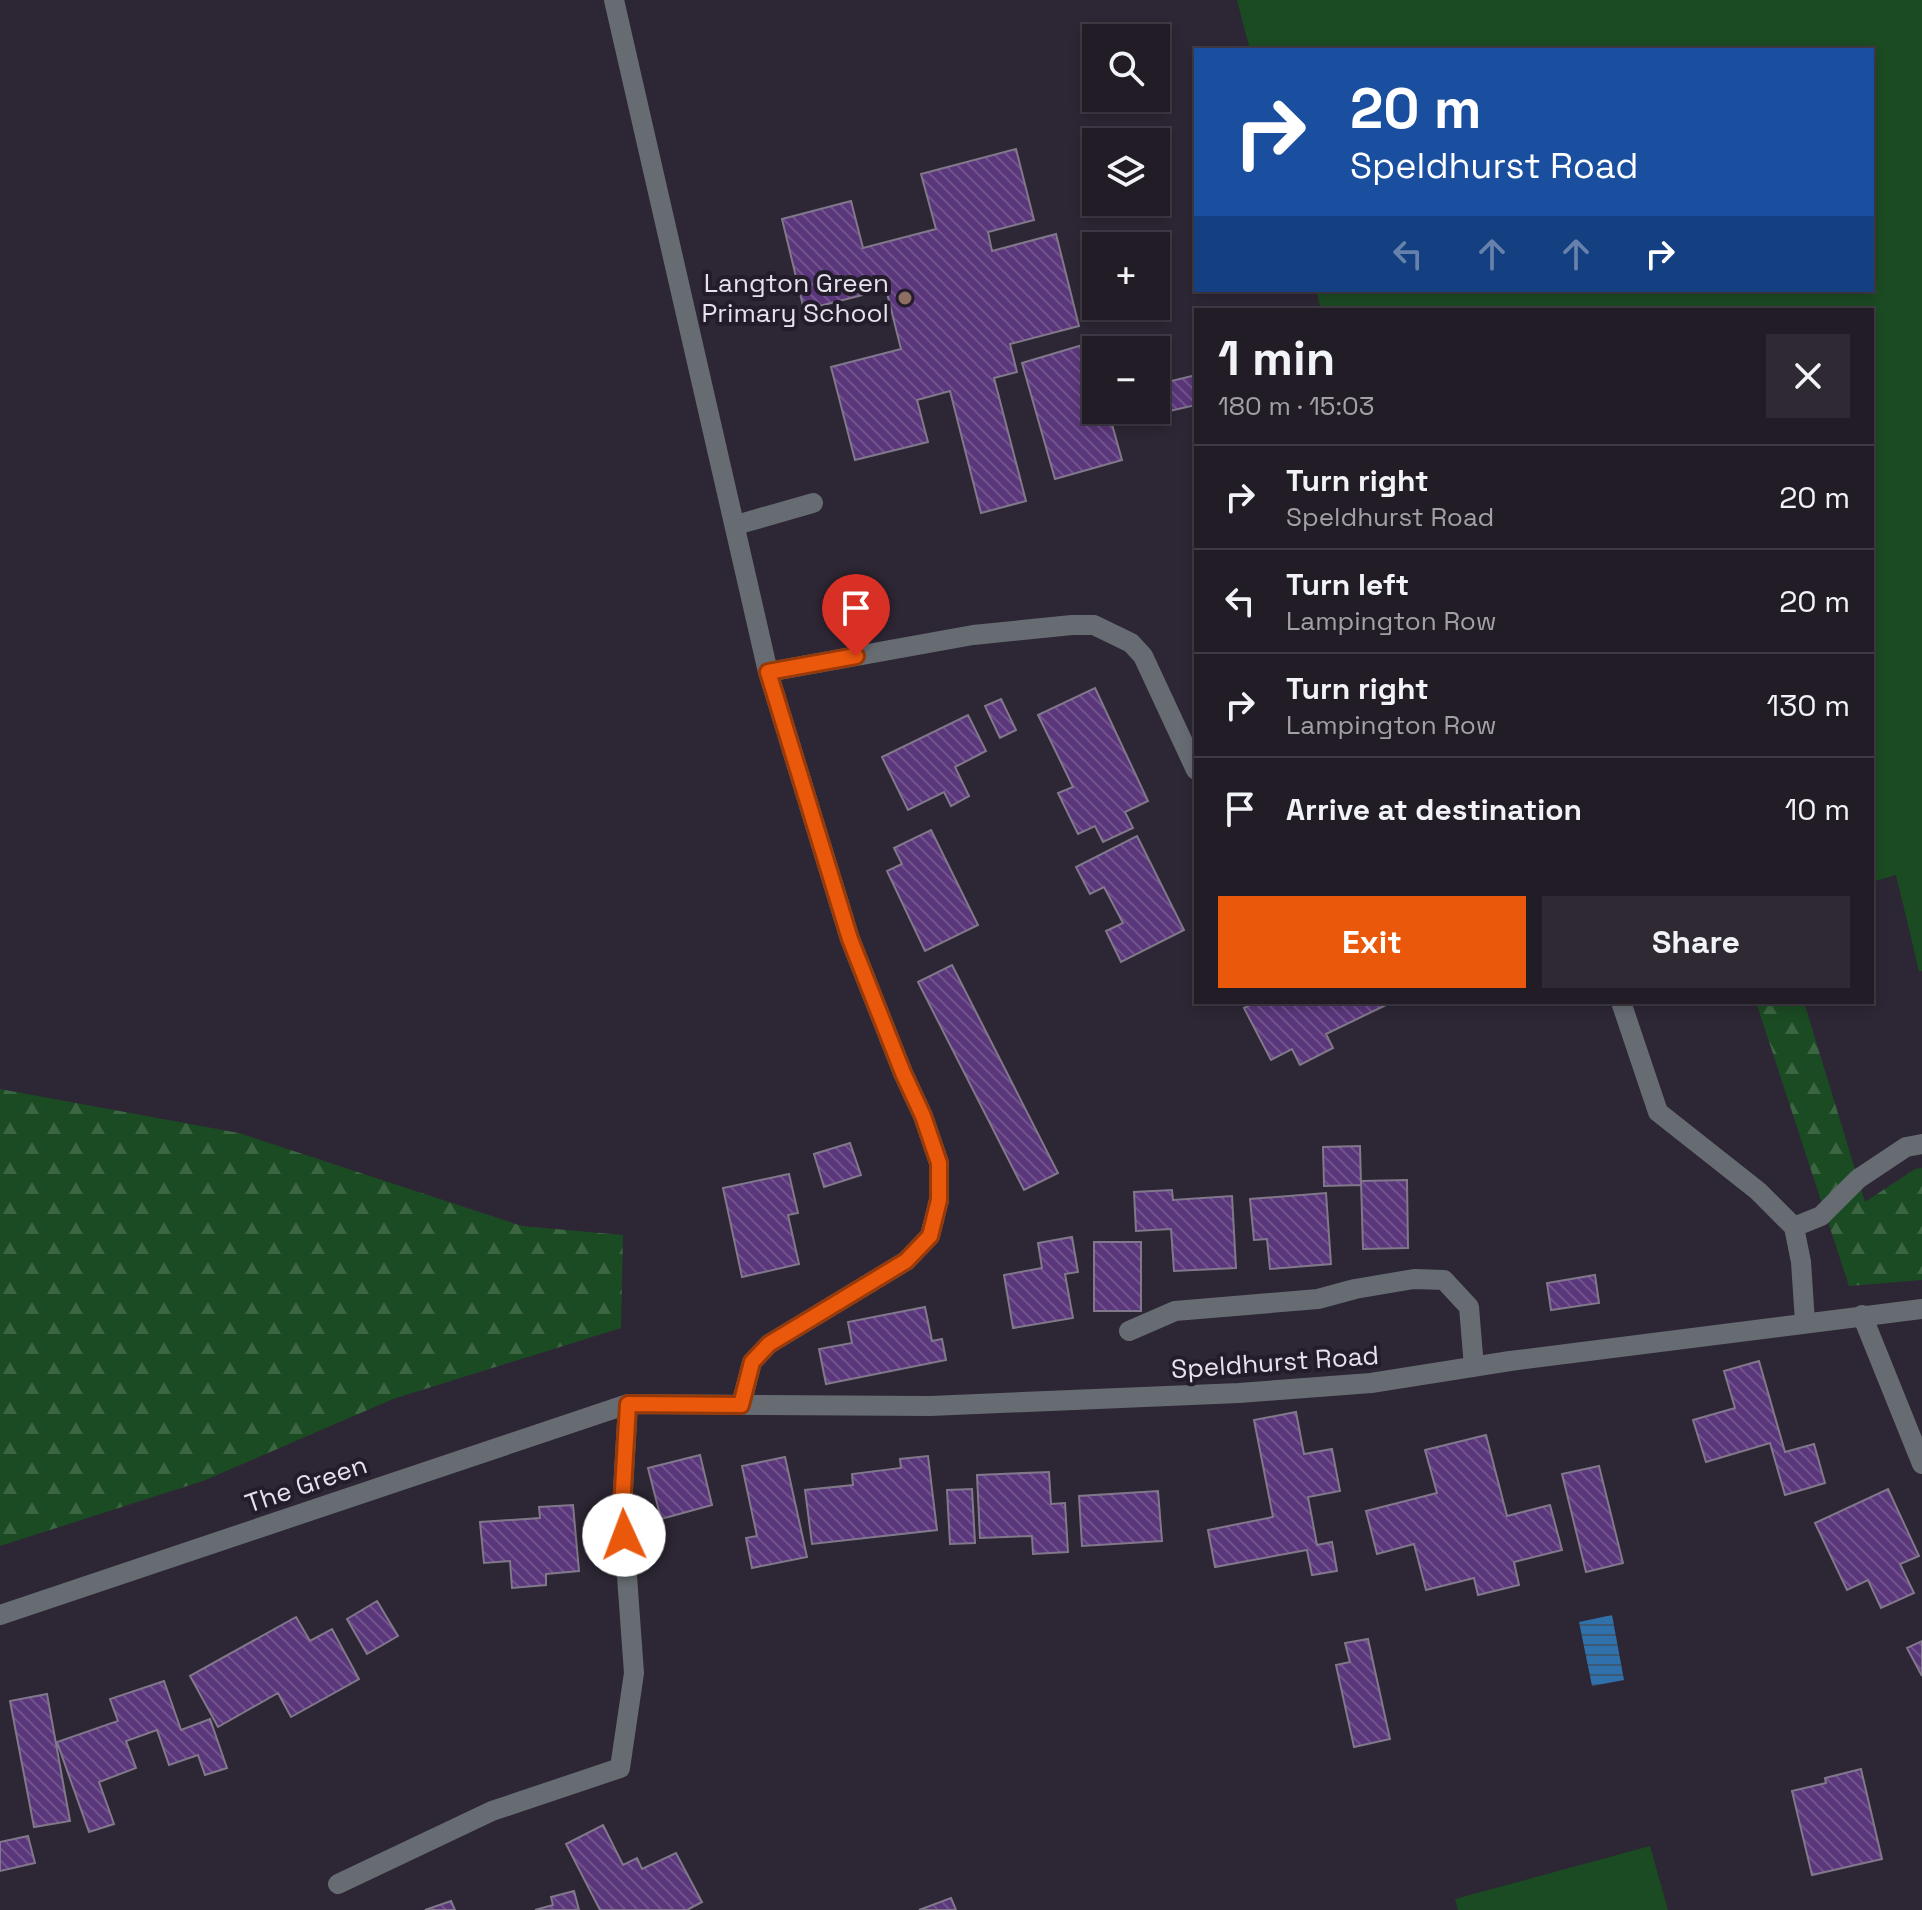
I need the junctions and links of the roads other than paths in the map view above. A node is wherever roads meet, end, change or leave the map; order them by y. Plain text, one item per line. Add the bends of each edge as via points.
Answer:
1 (614, 0) edge
2 (813, 503) dead end
3 (736, 525) junction
4 (768, 672) junction
5 (1194, 766) edge
6 (1622, 1004) edge
7 (1922, 1144) edge
8 (1794, 1227) junction
9 (1922, 1309) edge
10 (1862, 1315) junction
11 (1805, 1322) junction
12 (1129, 1331) dead end
13 (1474, 1367) junction
14 (628, 1404) junction
15 (741, 1405) junction
16 (1922, 1464) edge
17 (0, 1615) edge
18 (338, 1884) dead end

1 - 3 street
2 - 3 street
3 - 4 street
4 - 5 street via 973,635 1094,625 1131,643 1143,656
4 - 15 street via 850,939 939,1163 939,1200 930,1236 906,1261 769,1344 752,1362
6 - 8 street via 1658,1112 1758,1191
7 - 8 street via 1906,1147 1858,1179 1821,1216
8 - 11 street
9 - 10 street, Speldhurst Road
10 - 11 street, Speldhurst Road
10 - 16 street
11 - 13 street, Speldhurst Road
12 - 13 street via 1175,1311 1318,1299 1414,1279 1444,1280 1469,1307
13 - 15 street, Speldhurst Road via 1371,1383 1239,1393 930,1406
14 - 15 street, Speldhurst Road
14 - 17 street, The Green
14 - 18 street via 622,1507 634,1673 620,1768 492,1811

